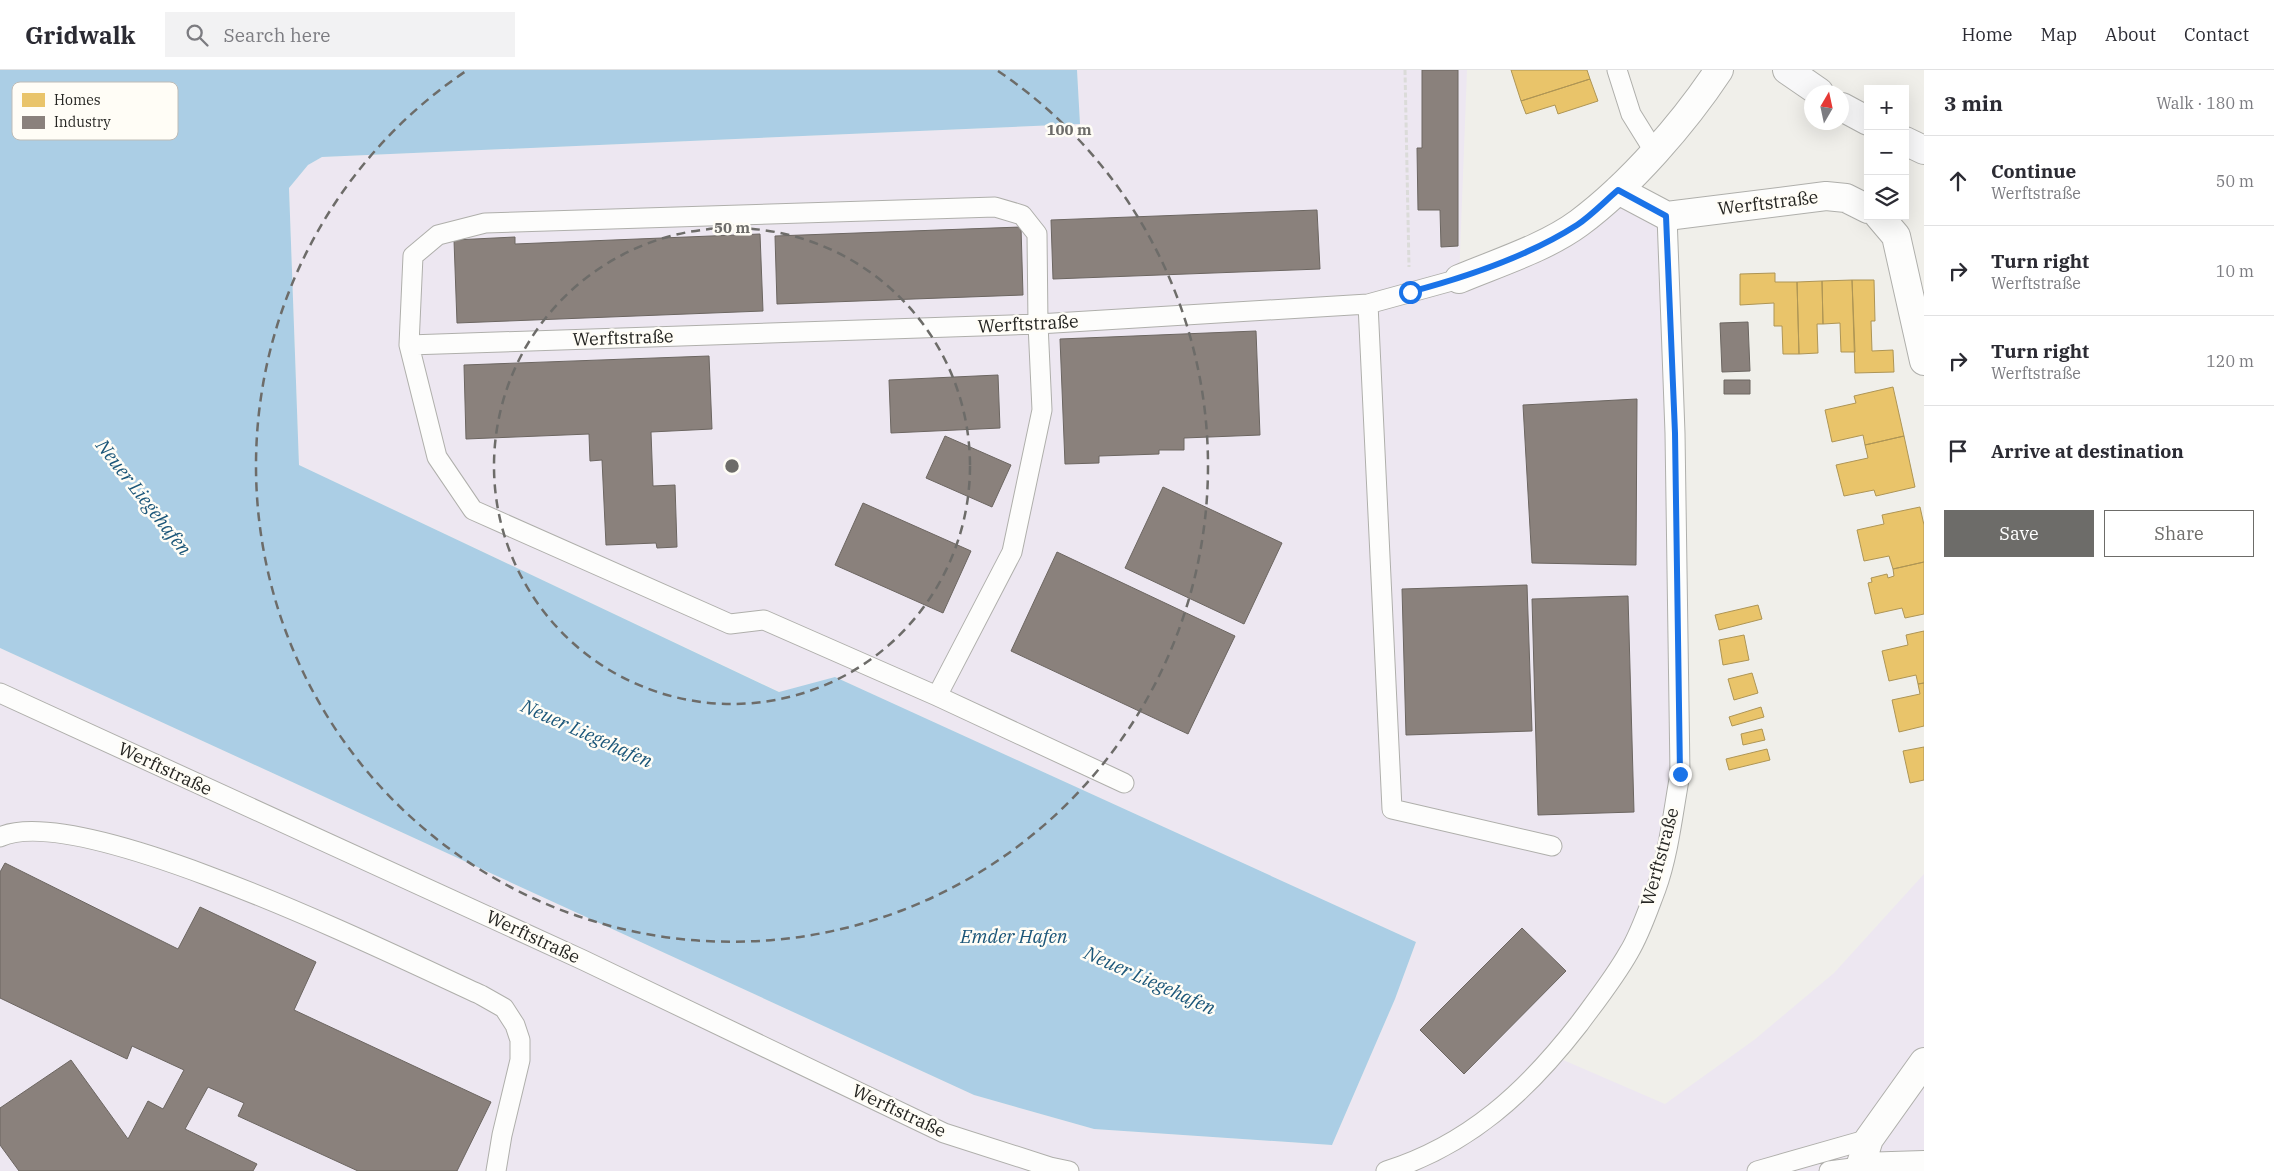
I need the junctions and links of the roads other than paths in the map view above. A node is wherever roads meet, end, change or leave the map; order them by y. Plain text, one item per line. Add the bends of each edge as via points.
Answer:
1 (1617, 70) edge
2 (1720, 70) edge
3 (1787, 70) edge
4 (1809, 85) edge
5 (1849, 111) edge
6 (1864, 119) edge
7 (1909, 143) edge
8 (1924, 150) edge
9 (1654, 151) junction
10 (1618, 190) junction
11 (1864, 207) edge
12 (1666, 216) junction
13 (1882, 220) edge
14 (1459, 279) joint
15 (1368, 304) junction
16 (1038, 324) junction
17 (409, 346) junction
18 (1924, 361) edge
19 (0, 693) edge
20 (937, 696) junction
21 (1124, 783) dead end
22 (0, 837) edge
23 (1552, 846) dead end
24 (1924, 1062) edge
25 (1869, 1139) junction
26 (1924, 1165) edge
27 (1857, 1170) edge
28 (496, 1171) edge
29 (1069, 1171) edge
30 (1386, 1171) edge
31 (1757, 1171) edge
32 (1830, 1171) edge

1 - 9 lane via 1631,114
2 - 9 street, Werftstraße via 1701,98
3 - 4 main road
5 - 6 main road
7 - 8 main road
9 - 10 street, Werftstraße
10 - 12 street
10 - 14 street, Werftstraße via 1578,224 1536,247
11 - 12 street, Werftstraße via 1846,198 1826,196
12 - 30 lane, Werftstraße via 1675,433 1680,774 1656,888 1630,952 1594,1004 1536,1076 1468,1133 1435,1153
13 - 18 street via 1896,236
14 - 15 lane, Werftstraße
15 - 16 lane, Werftstraße
15 - 23 lane via 1392,809
16 - 17 lane, Werftstraße
16 - 17 lane via 1038,234 1022,215 994,207 494,222 438,235 414,256
16 - 20 lane via 1042,410 1012,552
17 - 20 lane via 436,457 473,510 730,624 764,620
19 - 29 lane, Werftstraße via 583,960 944,1133
20 - 21 lane
22 - 28 lane via 33,831 62,833 118,846 247,890 504,1008 520,1040 520,1060
24 - 25 street
25 - 27 street
25 - 31 lane
26 - 27 street
27 - 32 lane

